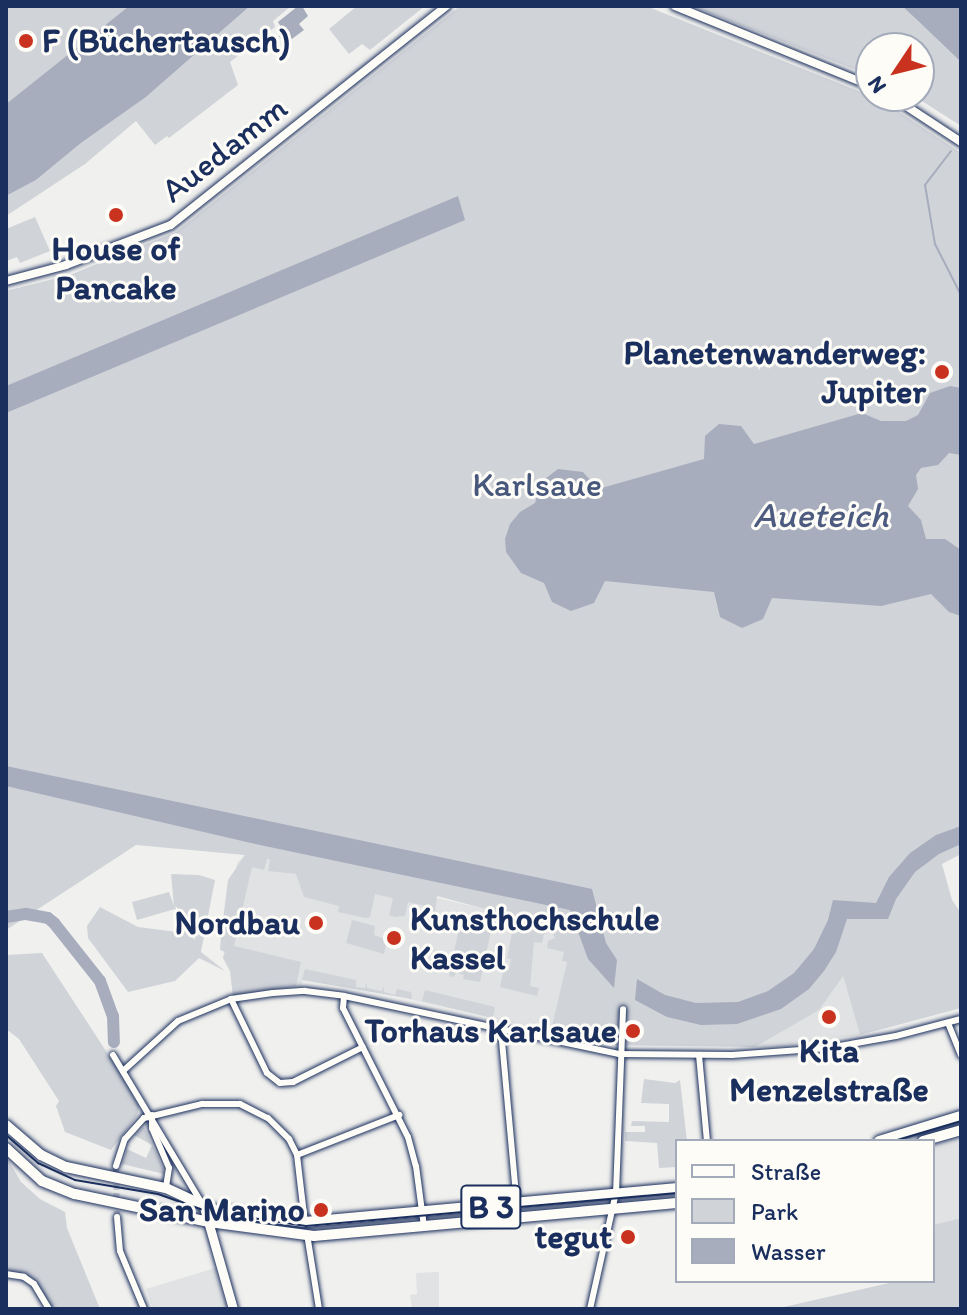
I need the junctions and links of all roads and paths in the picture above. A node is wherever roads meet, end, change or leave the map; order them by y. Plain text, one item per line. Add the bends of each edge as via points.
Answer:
1 (446, 6) edge
2 (675, 6) edge
3 (855, 79) edge
4 (915, 112) edge
5 (961, 142) edge
6 (6, 281) edge
7 (344, 996) junction
8 (231, 999) junction
9 (623, 1009) dead end
10 (961, 1019) edge
11 (948, 1023) junction
12 (501, 1030) junction
13 (363, 1047) junction
14 (619, 1054) junction
15 (113, 1055) dead end
16 (699, 1055) junction
17 (961, 1056) edge
18 (123, 1071) junction
19 (152, 1115) junction
20 (399, 1115) junction
21 (961, 1116) edge
22 (6, 1125) edge
23 (961, 1130) edge
24 (707, 1139) edge
25 (886, 1139) edge
26 (930, 1139) edge
27 (6, 1148) edge
28 (297, 1155) junction
29 (116, 1166) tunnel mouth
30 (166, 1188) junction
31 (675, 1188) edge
32 (616, 1193) junction
33 (675, 1203) edge
34 (517, 1205) junction
35 (204, 1207) junction
36 (613, 1208) junction
37 (423, 1212) junction
38 (117, 1217) tunnel mouth
39 (209, 1222) junction
40 (305, 1222) junction
41 (232, 1225) junction
42 (424, 1227) junction
43 (307, 1235) junction
44 (217, 1248) junction
45 (9, 1274) edge
46 (49, 1309) edge
47 (144, 1309) edge
48 (233, 1309) edge
49 (319, 1309) edge
50 (590, 1309) edge

1 - 6 street, Auedamm via 171,225 66,265
2 - 3 street
4 - 5 street
7 - 8 street via 305,991
7 - 12 street
7 - 13 street via 343,1008
8 - 13 street via 267,1073 280,1083 293,1082
8 - 18 street via 178,1021
9 - 14 street
10 - 11 street
11 - 16 street via 828,1048
11 - 17 street
12 - 14 street
12 - 34 street
13 - 20 street
14 - 16 street
14 - 32 street
15 - 18 street
16 - 24 street
18 - 19 street
19 - 28 street via 202,1104 240,1104 268,1118
19 - 29 street via 130,1131
19 - 30 street via 169,1168
19 - 35 street
20 - 28 street
20 - 37 street via 416,1166
21 - 25 main road
22 - 30 main road, B 3 via 41,1155 66,1167
23 - 26 main road
27 - 39 main road, B 3 via 42,1181 67,1192
28 - 40 street
30 - 35 main road, B 3
31 - 32 main road, B 3
32 - 34 main road, B 3
32 - 36 street
33 - 36 main road, B 3
34 - 37 main road, B 3
35 - 39 main road
35 - 40 main road, B 3
36 - 42 main road, B 3
36 - 50 street
37 - 40 main road, B 3
37 - 42 street
38 - 47 street via 120,1251
39 - 41 main road, B 3
39 - 44 main road
40 - 43 street
41 - 43 main road, B 3
41 - 44 main road via 221,1234
42 - 43 main road, B 3
43 - 49 street
44 - 48 main road
45 - 46 street via 34,1284

